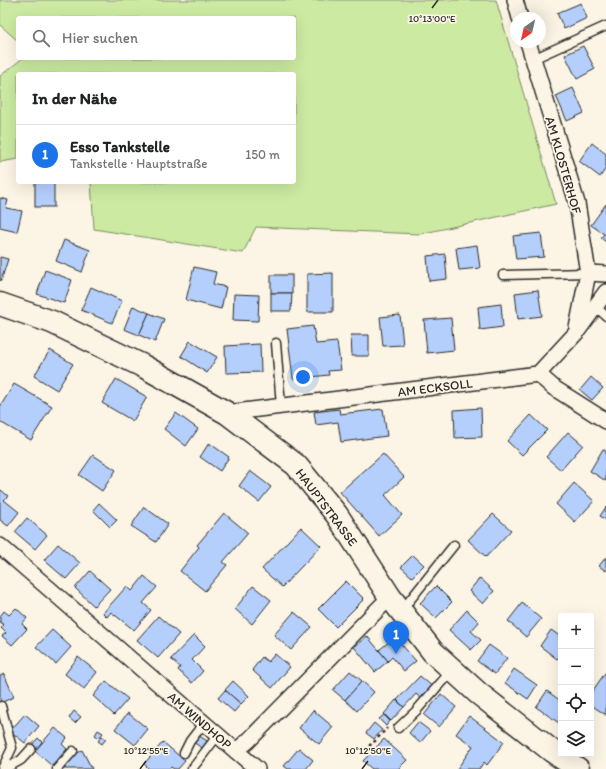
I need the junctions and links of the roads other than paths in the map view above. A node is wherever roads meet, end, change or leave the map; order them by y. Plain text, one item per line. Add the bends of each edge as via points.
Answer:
1 (515, 0) edge
2 (518, 12) edge
3 (606, 26) edge
4 (530, 48) edge
5 (533, 59) junction
6 (588, 273) junction
7 (606, 274) edge
8 (503, 275) dead end
9 (606, 292) edge
10 (0, 304) edge
11 (601, 311) edge
12 (576, 333) junction
13 (276, 343) dead end
14 (538, 374) junction
15 (281, 406) junction
16 (227, 413) junction
17 (606, 421) edge
18 (454, 545) dead end
19 (0, 546) edge
20 (396, 604) junction
21 (452, 670) junction
22 (1, 706) edge
23 (204, 723) junction
24 (398, 728) road end
25 (218, 735) junction
26 (31, 749) dead end
27 (73, 751) dead end
28 (236, 751) junction
29 (184, 754) dead end
30 (255, 768) edge
31 (3, 769) edge
32 (57, 769) edge
33 (192, 769) edge
34 (578, 769) edge

1 - 2 street
3 - 5 lane
4 - 5 street, AM KLOSTERHOF
5 - 6 street, AM KLOSTERHOF via 577,203
6 - 7 street
6 - 8 lane
6 - 12 street, AM KLOSTERHOF
9 - 11 street
10 - 16 street, HAUPTSTRASSE via 52,322 143,366
11 - 12 street
12 - 14 street
13 - 15 lane
14 - 15 street, AM ECKSOLL
14 - 17 street via 554,388
15 - 16 street, AM ECKSOLL
16 - 20 street, HAUPTSTRASSE via 296,465 337,515
18 - 20 lane
19 - 23 street, AM WINDHOP
20 - 21 street, HAUPTSTRASSE via 433,652
20 - 28 street, AM WINDHOP
21 - 24 lane
21 - 34 street, HAUPTSTRASSE via 484,698
22 - 31 lane via 12,748
23 - 25 street, AM WINDHOP
23 - 29 lane via 190,741
25 - 28 street, AM WINDHOP
25 - 33 lane
26 - 31 lane via 21,760
27 - 32 lane
28 - 30 street

